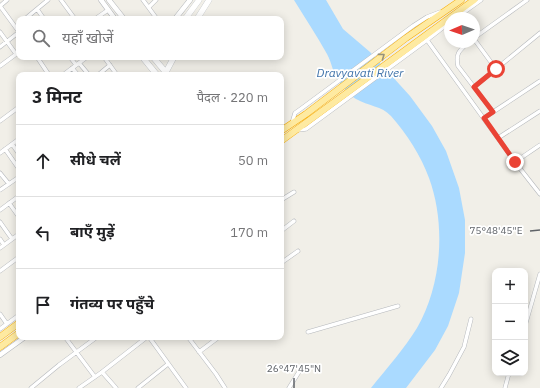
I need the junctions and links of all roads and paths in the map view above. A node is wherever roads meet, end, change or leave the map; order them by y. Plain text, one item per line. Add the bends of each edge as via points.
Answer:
1 (7, 0) edge
2 (48, 0) edge
3 (61, 0) edge
4 (100, 0) edge
5 (109, 0) edge
6 (143, 0) edge
7 (156, 0) edge
8 (190, 0) edge
9 (199, 0) edge
10 (209, 0) edge
11 (461, 0) edge
12 (474, 0) edge
13 (481, 0) edge
14 (527, 0) edge
15 (0, 6) edge
16 (149, 7) junction
17 (450, 8) junction
18 (37, 9) junction
19 (108, 10) junction
20 (460, 12) edge
21 (464, 12) edge
22 (29, 16) edge
23 (42, 16) edge
24 (73, 16) edge
25 (99, 16) edge
26 (113, 16) edge
27 (122, 16) edge
28 (155, 16) edge
29 (177, 16) edge
30 (187, 16) edge
31 (199, 16) edge
32 (444, 25) edge
33 (15, 26) edge
34 (444, 26) edge
35 (0, 32) edge
36 (540, 33) edge
37 (16, 34) edge
38 (480, 34) edge
39 (427, 40) junction
40 (7, 41) junction
41 (0, 46) edge
42 (480, 46) edge
43 (463, 48) edge
44 (16, 51) edge
45 (16, 54) edge
46 (39, 60) edge
47 (72, 60) edge
48 (83, 60) edge
49 (106, 60) edge
50 (146, 60) edge
51 (154, 60) edge
52 (157, 60) edge
53 (173, 60) edge
54 (76, 65) junction
55 (110, 65) junction
56 (0, 66) edge
57 (150, 66) junction
58 (496, 69) junction
59 (47, 72) edge
60 (67, 72) edge
61 (77, 72) edge
62 (85, 72) edge
63 (102, 72) edge
64 (115, 72) edge
65 (155, 72) edge
66 (166, 72) edge
67 (168, 72) edge
68 (540, 80) edge
69 (474, 87) junction
70 (16, 109) edge
71 (540, 111) edge
72 (493, 112) junction
73 (484, 118) junction
74 (0, 121) edge
75 (292, 124) junction
76 (284, 129) edge
77 (297, 130) junction
78 (498, 138) junction
79 (284, 139) edge
80 (16, 141) edge
81 (12, 144) junction
82 (540, 145) edge
83 (5, 149) junction
84 (16, 150) edge
85 (0, 153) edge
86 (515, 162) junction
87 (16, 165) edge
88 (0, 173) edge
89 (16, 179) edge
90 (9, 184) junction
91 (0, 190) edge
92 (294, 192) dead end
93 (540, 194) edge
94 (16, 198) edge
95 (284, 198) edge
96 (9, 203) junction
97 (0, 210) edge
98 (16, 213) edge
99 (294, 221) dead end
100 (0, 222) edge
101 (284, 229) edge
102 (16, 236) edge
103 (0, 239) edge
104 (12, 239) junction
105 (4, 245) junction
106 (0, 248) edge
107 (298, 251) dead end
108 (16, 259) edge
109 (284, 260) edge
110 (0, 270) edge
111 (540, 274) edge
112 (398, 306) dead end
113 (0, 314) edge
114 (528, 316) edge
115 (16, 317) edge
116 (471, 319) dead end
117 (7, 324) junction
118 (16, 325) edge
119 (0, 329) edge
120 (308, 332) dead end
121 (16, 335) edge
122 (0, 337) edge
123 (21, 340) edge
124 (67, 340) edge
125 (93, 340) edge
126 (144, 340) edge
127 (150, 340) edge
128 (190, 340) edge
129 (215, 340) edge
130 (0, 347) edge
131 (199, 352) junction
132 (77, 353) junction
133 (0, 356) edge
134 (168, 364) junction
135 (302, 367) dead end
136 (102, 372) junction
137 (95, 376) junction
138 (508, 376) edge
139 (31, 388) edge
140 (80, 388) edge
141 (116, 388) edge
142 (138, 388) edge
143 (185, 388) edge
144 (224, 388) edge
145 (289, 388) edge
146 (441, 388) edge
147 (504, 388) edge

1 - 15 street
2 - 18 street
3 - 24 street
4 - 19 street
5 - 27 street
6 - 16 street
7 - 16 street
8 - 29 street
9 - 30 main road
10 - 31 main road
11 - 17 highway
12 - 20 highway
13 - 21 street
14 - 38 street
15 - 33 street
16 - 28 street
75 -> 17 highway
17 - 75 street via 426,17 294,113
18 - 22 street
18 - 23 street
19 - 25 street
19 - 26 street
32 - 77 highway via 412,45
34 - 39 street
35 - 40 street
36 - 58 street
37 - 40 street
39 - 73 street
39 - 77 street via 306,129
40 - 41 street
40 - 44 street
42 - 58 street
43 - 69 street via 457,54 458,66
45 - 56 street
46 - 59 street
47 - 54 street
48 - 54 street
49 - 55 street
50 - 57 main road
51 - 57 main road
52 - 66 main road
53 - 67 main road
54 - 60 street
54 - 61 street
54 - 62 street
55 - 63 street
55 - 64 street
57 - 65 main road
58 - 69 street
68 - 72 street
69 - 72 street
70 - 74 street
71 - 78 street
72 - 73 street
73 - 78 street
75 - 76 highway
77 - 79 highway
78 - 86 street
80 - 81 street
81 - 83 street
81 - 84 street
82 - 86 street
83 - 85 street
83 - 87 street
86 - 93 street
88 - 90 street
89 - 90 street
90 - 91 street
92 - 95 street
94 - 96 street
96 - 97 street
96 - 98 street
99 - 101 street
100 - 104 street
102 - 104 street
103 - 105 street
104 - 105 street
105 - 106 street
107 - 109 street
108 - 110 street
111 - 114 street
112 - 120 street
113 - 117 street
115 - 117 street
116 - 146 street via 464,347
117 - 119 street
118 - 122 highway
121 - 130 highway
123 - 133 street
124 - 132 street
125 - 132 street
126 - 136 street
127 - 134 street
128 - 131 street
129 - 131 street
131 - 144 street
132 - 137 street
132 - 139 street
134 - 142 street
134 - 143 street
135 - 145 street
136 - 137 street
136 - 141 street
137 - 140 street
138 - 147 street

